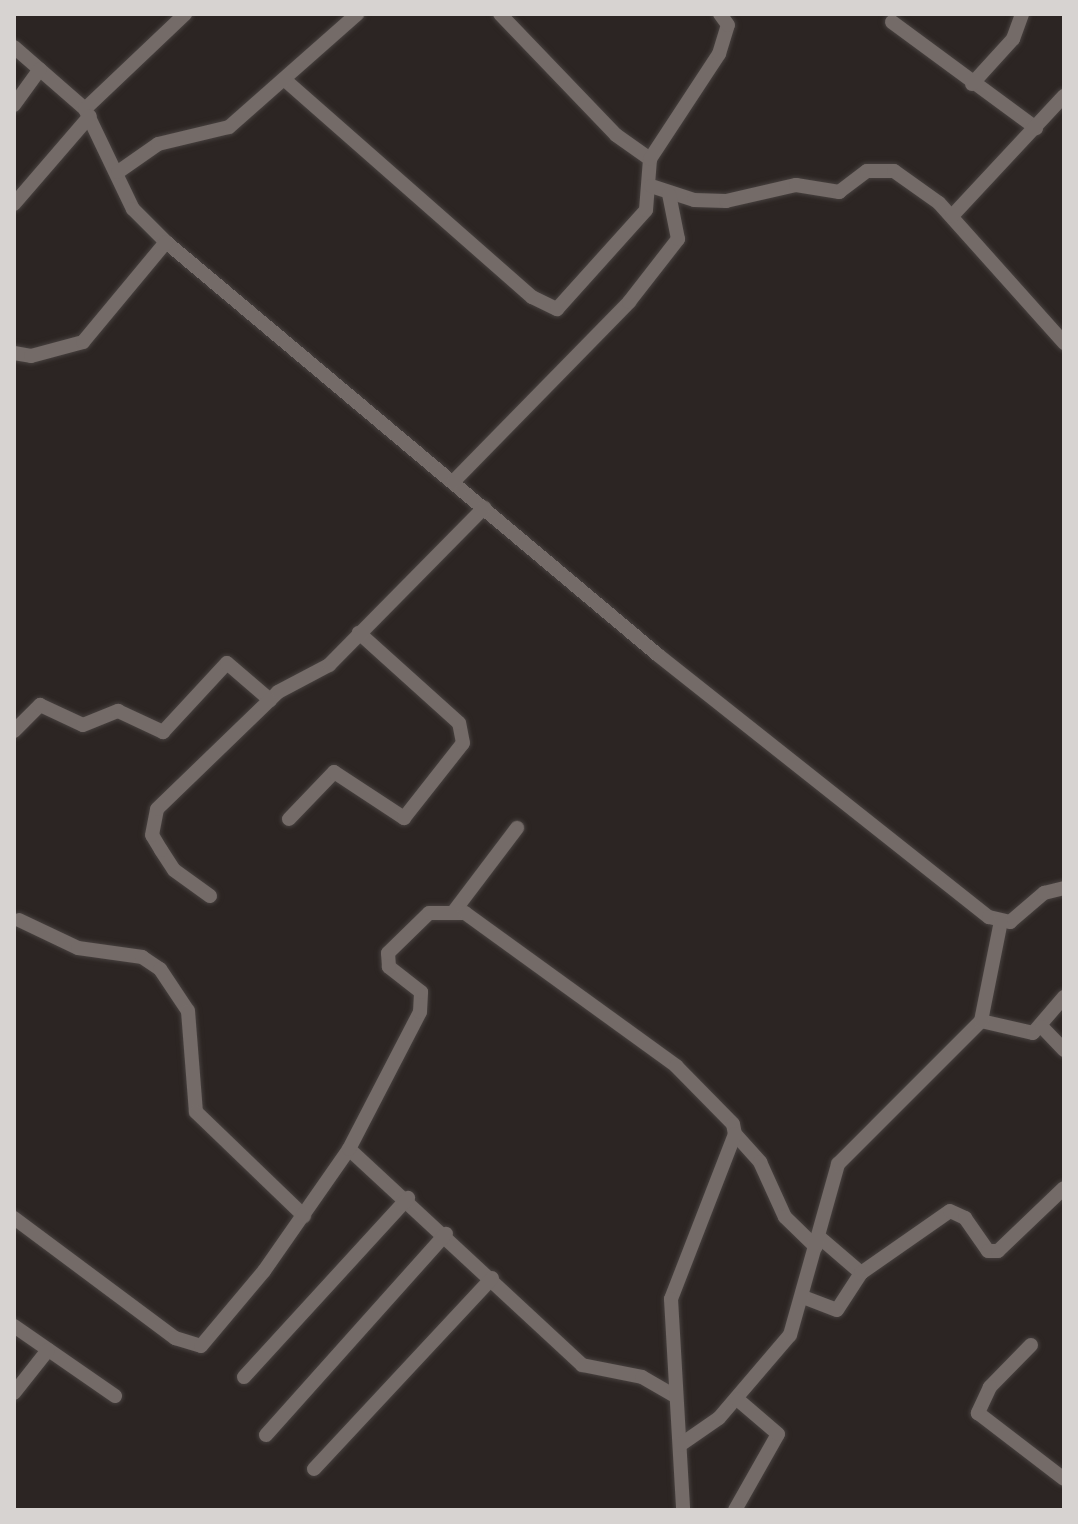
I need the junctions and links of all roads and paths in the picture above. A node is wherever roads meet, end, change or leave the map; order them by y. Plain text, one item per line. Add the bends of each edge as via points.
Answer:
1 (185, 14) edge
2 (500, 14) edge
3 (720, 14) edge
4 (1022, 14) edge
5 (352, 16) edge
6 (892, 22) dead end
7 (14, 47) edge
8 (40, 69) junction
9 (285, 80) junction
10 (972, 84) junction
11 (1064, 96) edge
12 (14, 105) edge
13 (88, 112) junction
14 (1036, 128) junction
15 (650, 159) junction
16 (118, 172) junction
17 (651, 186) junction
18 (669, 194) junction
19 (14, 204) edge
20 (952, 216) junction
21 (166, 242) junction
22 (1064, 343) edge
23 (14, 353) edge
24 (453, 482) junction
25 (484, 508) junction
26 (359, 633) junction
27 (270, 700) junction
28 (14, 731) edge
29 (289, 819) dead end
30 (517, 828) dead end
31 (1064, 888) edge
32 (210, 896) dead end
33 (455, 910) junction
34 (19, 920) dead end
35 (1001, 921) junction
36 (1064, 997) edge
37 (981, 1021) junction
38 (1042, 1027) junction
39 (1064, 1050) edge
40 (735, 1134) junction
41 (349, 1149) junction
42 (1064, 1188) edge
43 (408, 1198) junction
44 (304, 1216) junction
45 (14, 1218) edge
46 (446, 1234) junction
47 (817, 1241) junction
48 (861, 1273) junction
49 (492, 1278) junction
50 (803, 1297) junction
51 (14, 1326) edge
52 (1031, 1345) dead end
53 (48, 1350) junction
54 (244, 1377) dead end
55 (14, 1393) edge
56 (115, 1396) dead end
57 (675, 1396) junction
58 (737, 1399) junction
59 (266, 1435) dead end
60 (680, 1445) junction
61 (314, 1469) dead end
62 (1064, 1479) edge
63 (683, 1510) edge
64 (735, 1510) edge

1 - 13 street
2 - 15 street via 616,135
3 - 15 street via 728,25 719,54
4 - 10 street via 1013,39
5 - 9 street
6 - 10 street
7 - 8 street
8 - 12 street
8 - 13 street
9 - 16 street via 229,127 158,144
9 - 17 street via 545,307 563,307 602,263 646,210
10 - 14 street
11 - 14 street
13 - 16 street
13 - 19 street
14 - 20 street
15 - 17 street
16 - 21 street via 133,209
17 - 18 street
18 - 20 street via 726,201 796,185 829,193 880,167 928,193
18 - 24 street via 678,239 618,313
20 - 22 street
21 - 23 street via 83,342 31,356
21 - 24 street
24 - 25 street
25 - 26 street
25 - 35 street
26 - 27 street via 316,676
26 - 29 street via 459,723 463,743 404,818 334,772
27 - 28 street via 227,663 163,732 118,711 83,725 40,705
27 - 32 street via 151,820 174,870
30 - 33 street
31 - 35 street
33 - 40 street via 676,1066 718,1105
33 - 41 street via 429,913 388,953 389,967 423,1002
34 - 44 street via 78,948 142,957 160,969 188,1011 196,1112
35 - 37 street
36 - 38 street
37 - 38 street via 1023,1033
37 - 47 street via 845,1150
38 - 39 street
40 - 47 street via 760,1162 785,1217
40 - 57 street via 671,1299
41 - 43 street
41 - 44 street
42 - 48 street via 998,1251 988,1251 965,1218 950,1211
43 - 46 street
43 - 54 street
44 - 45 street via 212,1337 190,1346
46 - 49 street
46 - 59 street
47 - 48 street
47 - 50 street
48 - 50 street via 833,1312
49 - 57 street via 582,1365 642,1377
49 - 61 street
50 - 58 street via 790,1335
51 - 53 street
52 - 62 street via 990,1387 978,1413
53 - 55 street
53 - 56 street
57 - 60 street
58 - 60 street
58 - 64 street via 778,1434
60 - 63 street

